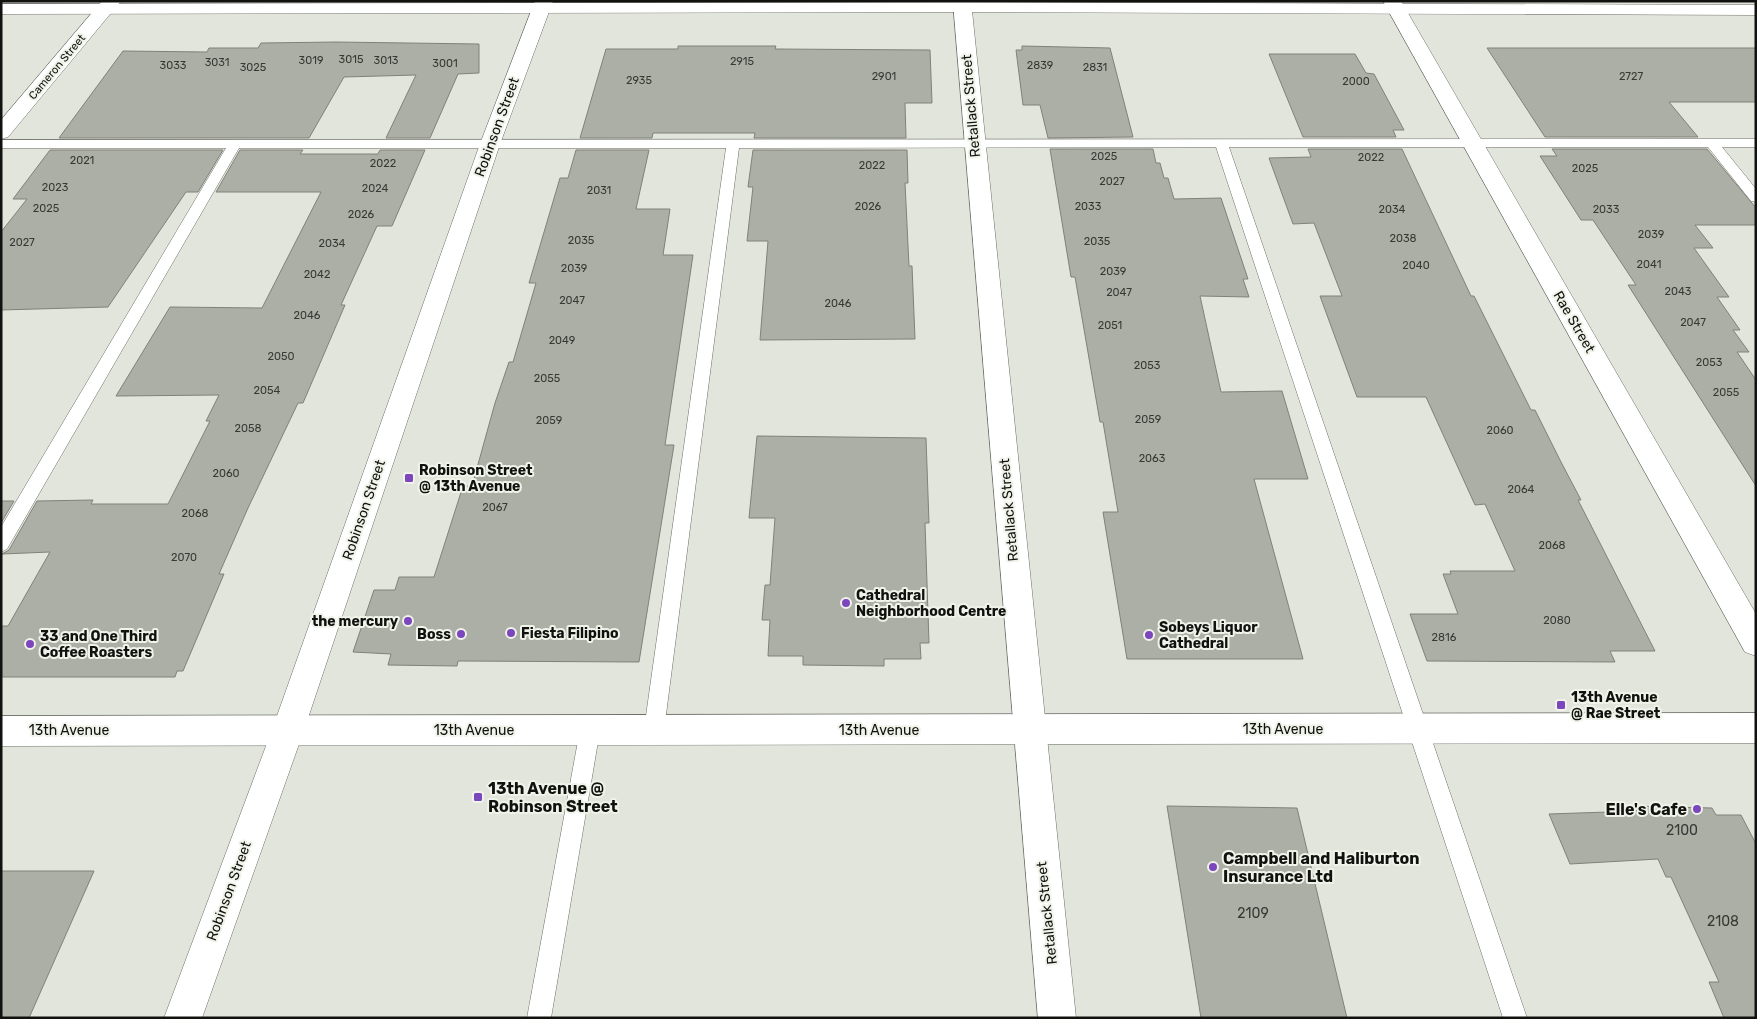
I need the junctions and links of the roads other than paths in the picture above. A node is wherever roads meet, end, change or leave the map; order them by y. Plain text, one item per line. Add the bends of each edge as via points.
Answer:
1 (962, 4) edge
2 (108, 5) edge
3 (543, 5) edge
4 (1394, 5) edge
5 (1, 9) edge
6 (1756, 10) edge
7 (1, 133) edge
8 (1473, 143) junction
9 (1712, 143) junction
10 (1756, 143) edge
11 (1, 144) edge
12 (235, 144) junction
13 (490, 144) junction
14 (733, 144) junction
15 (975, 144) junction
16 (1221, 144) junction
17 (1756, 198) edge
18 (1, 544) edge
19 (1756, 642) edge
20 (1418, 728) junction
21 (1756, 728) edge
22 (1029, 729) junction
23 (288, 730) junction
24 (590, 730) junction
25 (654, 730) junction
26 (1, 731) edge
27 (183, 1018) edge
28 (539, 1018) edge
29 (1057, 1018) edge
30 (1516, 1018) edge

1 - 3 street
1 - 4 street
1 - 15 street, Retallack Street
2 - 3 street
2 - 5 street
2 - 7 street, Cameron Street
3 - 13 street, Robinson Street
4 - 6 street
4 - 8 street, Rae Street
8 - 9 lane
8 - 16 lane
8 - 19 street, Rae Street
9 - 10 lane
9 - 17 lane
11 - 12 lane
12 - 13 lane
12 - 18 lane
13 - 14 lane
13 - 23 street, Robinson Street
14 - 15 lane
14 - 25 lane
15 - 16 lane
15 - 22 street, Retallack Street
16 - 20 lane
20 - 21 street, 13th Avenue
20 - 22 street, 13th Avenue
20 - 30 lane
22 - 25 street, 13th Avenue
22 - 29 street, Retallack Street
23 - 24 street, 13th Avenue
23 - 26 street, 13th Avenue
23 - 27 street, Robinson Street
24 - 25 street, 13th Avenue
24 - 28 lane

